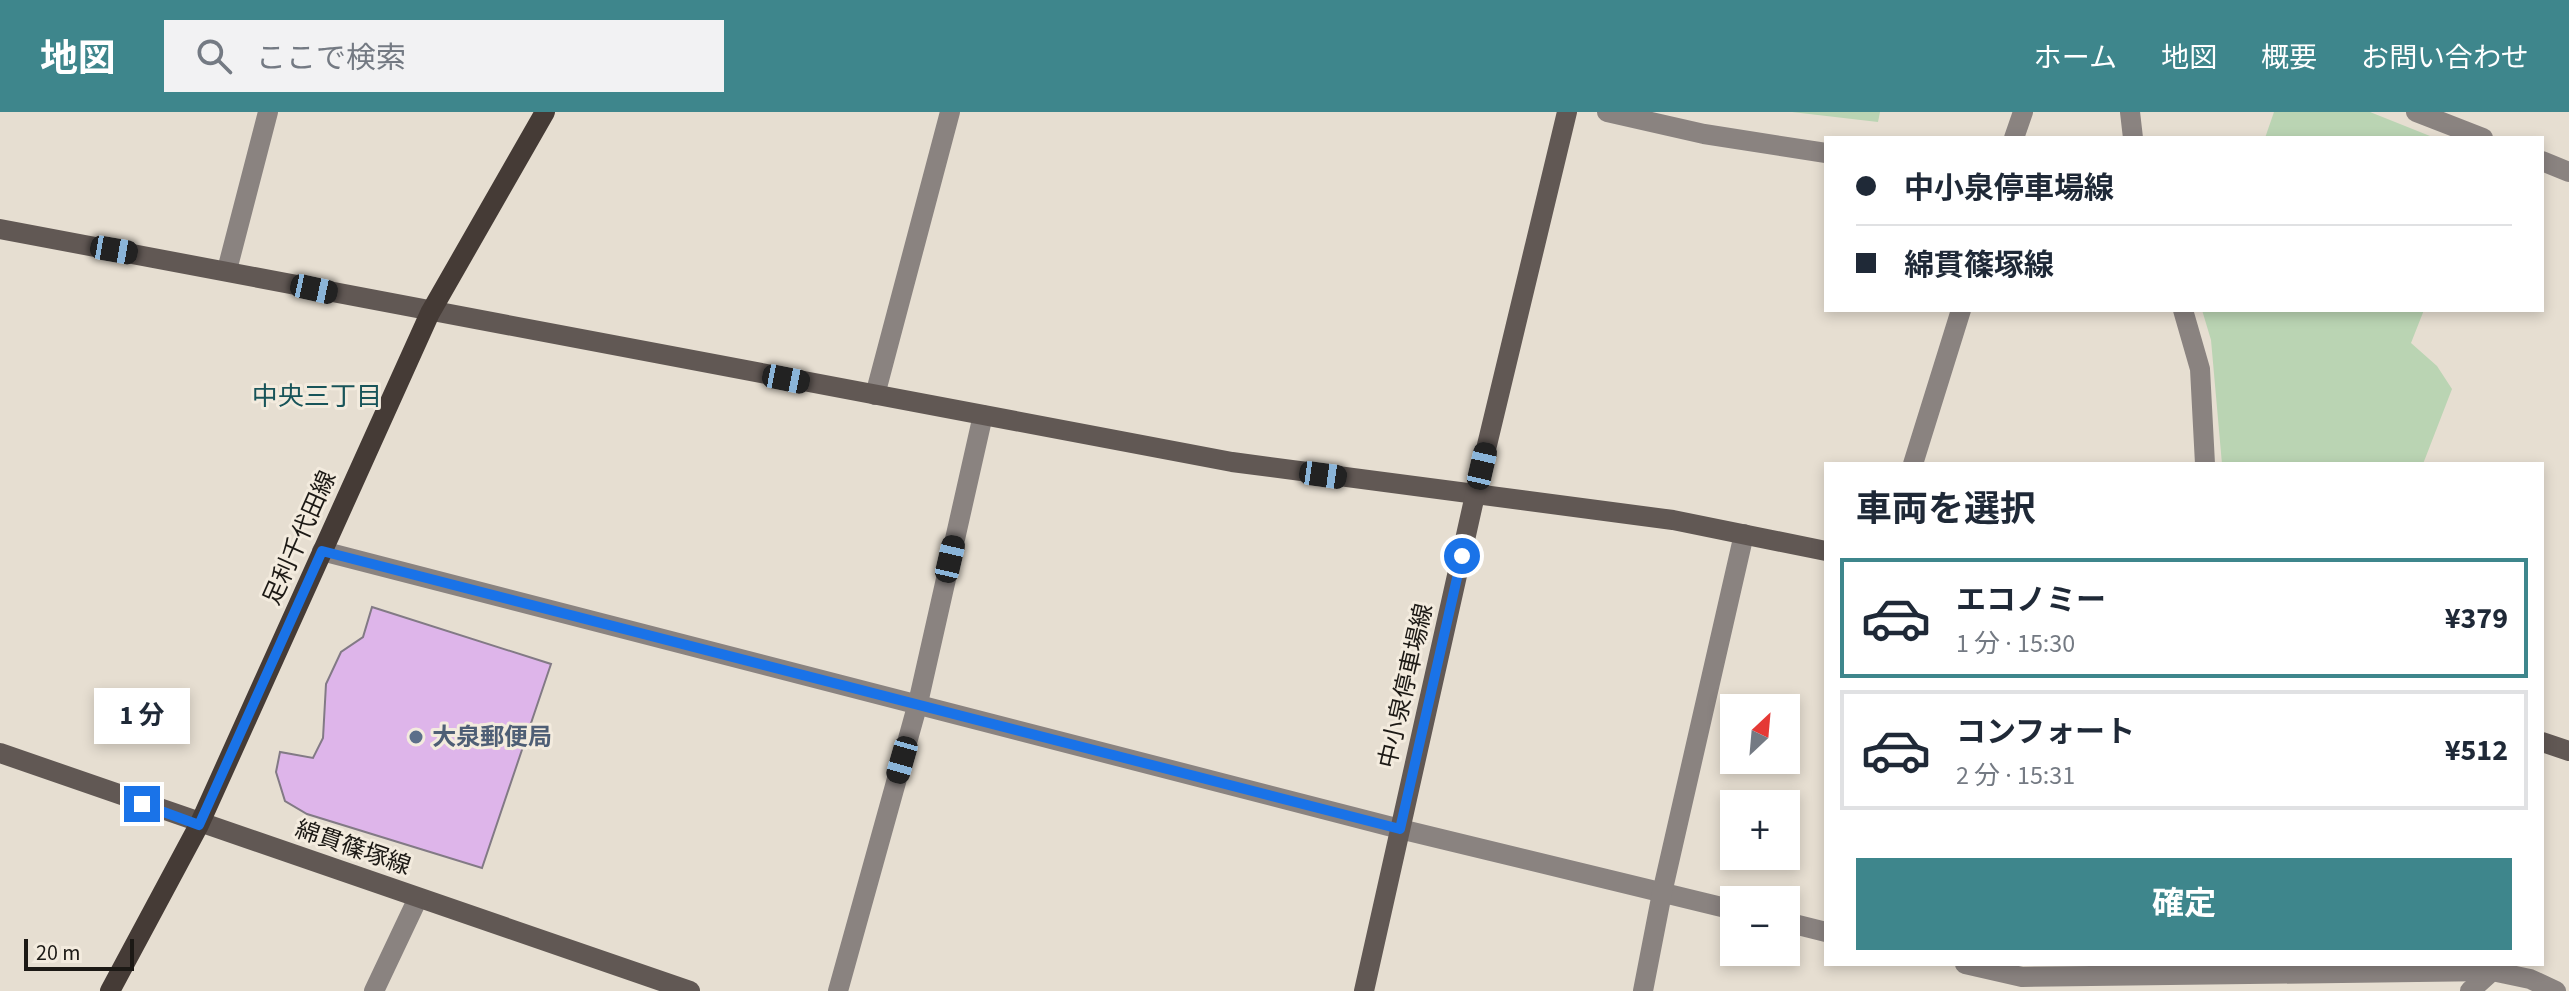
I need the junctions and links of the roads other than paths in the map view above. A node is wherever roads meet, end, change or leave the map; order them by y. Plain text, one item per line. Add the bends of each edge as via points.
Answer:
1 (268, 112) edge
2 (545, 112) edge
3 (950, 112) edge
4 (1567, 112) edge
5 (1607, 112) edge
6 (2023, 112) edge
7 (2130, 112) edge
8 (2416, 112) edge
9 (2015, 136) edge
10 (2133, 136) edge
11 (2478, 136) edge
12 (1824, 153) edge
13 (2544, 162) edge
14 (2569, 172) edge
15 (0, 229) edge
16 (227, 270) junction
17 (1960, 312) edge
18 (2184, 312) edge
19 (430, 313) junction
20 (875, 395) junction
21 (983, 415) junction
22 (1914, 462) edge
23 (2205, 462) edge
24 (1475, 495) junction
25 (1744, 534) junction
26 (322, 551) junction
27 (1824, 551) edge
28 (918, 703) junction
29 (2544, 743) edge
30 (2569, 751) edge
31 (0, 753) edge
32 (199, 825) junction
33 (1400, 829) junction
34 (1662, 893) junction
35 (418, 898) junction
36 (1720, 907) edge
37 (1800, 926) edge
38 (1824, 932) edge
39 (1982, 966) edge
40 (2490, 968) edge
41 (2024, 971) edge
42 (2090, 984) edge
43 (110, 991) edge
44 (374, 991) edge
45 (690, 991) edge
46 (838, 991) edge
47 (1364, 991) edge
48 (1643, 991) edge
49 (2470, 991) edge
50 (2503, 991) edge
51 (2556, 991) edge

1 - 16 street
2 - 19 main road, 足利千代田線
3 - 20 street
4 - 24 street, 中小泉停車場線
5 - 12 street
6 - 9 street
7 - 10 street
8 - 11 street
13 - 14 street
15 - 16 street
16 - 19 street
17 - 22 street
18 - 23 street via 2200,369
19 - 20 street
19 - 26 main road, 足利千代田線
20 - 21 street
21 - 24 street via 1232,462
21 - 28 street
24 - 25 street
24 - 33 street, 中小泉停車場線
25 - 27 street
25 - 34 street
26 - 28 street
26 - 32 main road, 足利千代田線
28 - 33 street
28 - 46 street
29 - 30 street
31 - 32 street, 綿貫篠塚線
32 - 35 street, 綿貫篠塚線
32 - 43 main road, 足利千代田線
33 - 34 street
33 - 47 street, 中小泉停車場線
34 - 36 street
34 - 48 street
35 - 44 street
35 - 45 street, 綿貫篠塚線
37 - 38 street
39 - 41 street
40 - 42 street
40 - 49 street
40 - 50 street
40 - 51 street
41 - 42 street

